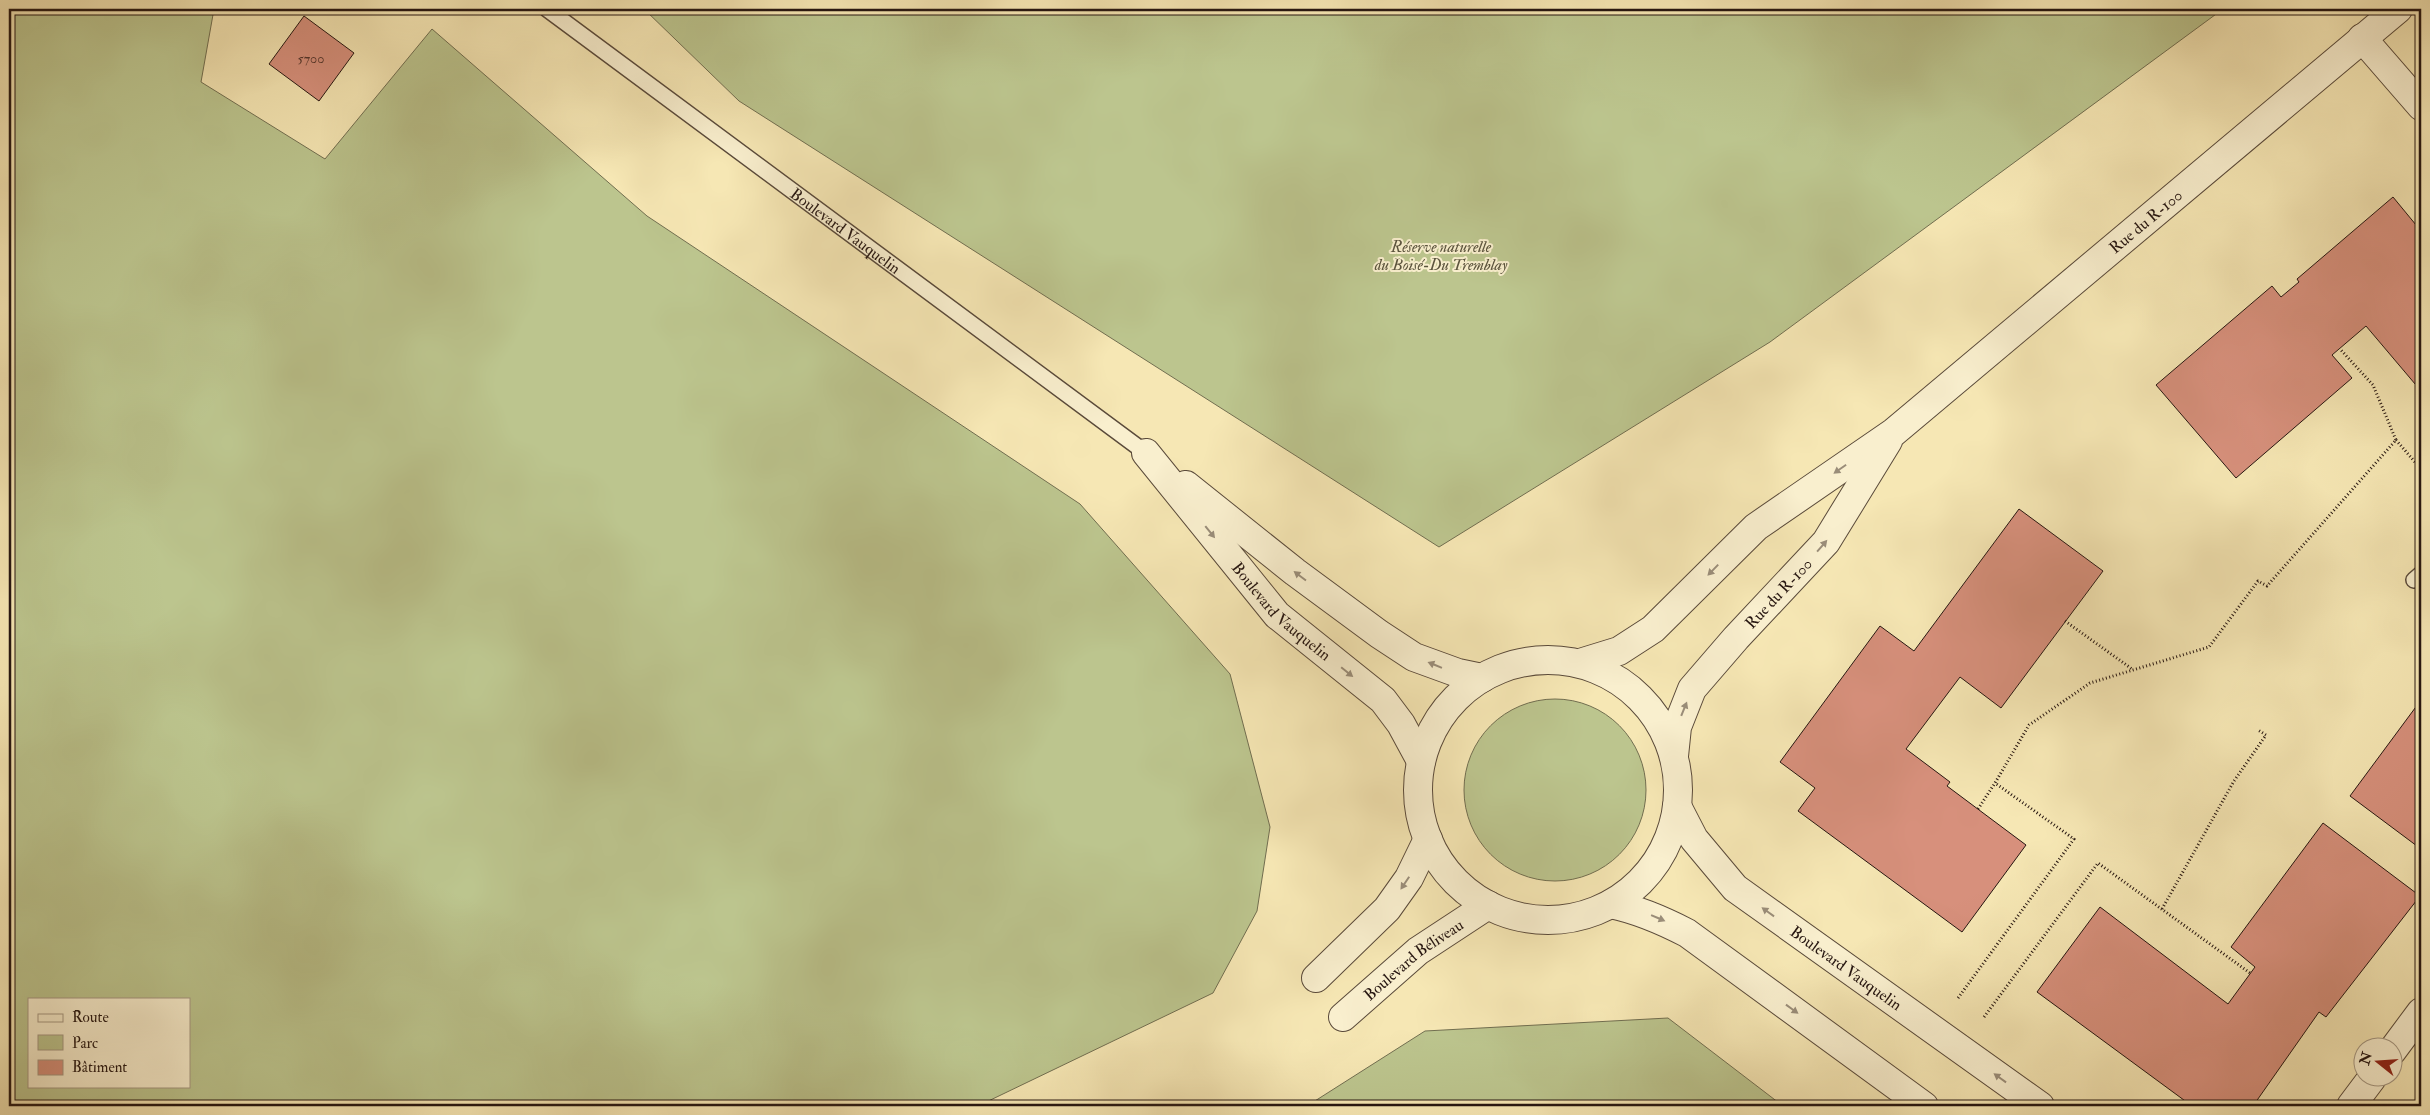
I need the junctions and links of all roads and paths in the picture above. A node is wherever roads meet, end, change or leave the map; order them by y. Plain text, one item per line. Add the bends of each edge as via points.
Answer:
1 (547, 9) edge
2 (2398, 9) edge
3 (2362, 38) junction
4 (2421, 106) edge
5 (2340, 348) dead end
6 (1894, 432) junction
7 (2396, 440) junction
8 (1146, 453) junction
9 (2421, 469) edge
10 (2065, 621) dead end
11 (1580, 664) junction
12 (2132, 669) junction
13 (1482, 678) junction
14 (2258, 730) dead end
15 (1674, 756) junction
16 (1421, 761) junction
17 (1995, 782) junction
18 (1677, 806) junction
19 (1978, 809) dead end
20 (1428, 839) junction
21 (1611, 904) junction
22 (1488, 906) junction
23 (2162, 909) junction
24 (2250, 973) dead end
25 (1316, 978) dead end
26 (1958, 998) dead end
27 (2421, 1012) edge
28 (1343, 1017) dead end
29 (1984, 1017) dead end
30 (2402, 1038) edge
31 (2364, 1088) edge
32 (1924, 1106) edge
33 (2040, 1106) edge
34 (2351, 1106) edge

1 - 8 lane, Boulevard Vauquelin
2 - 3 street, Rue du R-100
3 - 4 street
3 - 6 street, Rue du R-100
5 - 7 path via 2372,385
6 -> 11 street, Rue du R-100 via 1756,527 1653,629 1619,651
15 -> 6 street, Rue du R-100 via 1677,727 1692,689 1826,542
7 - 9 path
7 - 12 path via 2267,586 2258,581 2209,647
13 -> 8 street, Boulevard Vauquelin via 1458,674 1414,657 1379,634 1295,572
8 -> 16 street, Boulevard Vauquelin via 1277,615 1383,700 1401,724
10 - 12 path
11 - 13 street via 1529,661 1505,667
11 - 15 street via 1605,673 1629,688 1649,707
12 - 17 path via 2090,683 2029,725
13 - 16 street via 1443,714
14 - 23 path via 2266,734 2234,781
15 - 18 street
16 - 20 street via 1418,787 1420,814
17 - 19 path
17 - 26 path via 2074,839
18 - 21 street via 1662,852 1632,890
33 -> 18 street, Boulevard Vauquelin via 1736,888 1694,839
20 - 22 street via 1452,878
20 -> 25 street via 1409,878 1386,909
21 - 22 street via 1579,916 1537,920
21 -> 32 street via 1660,919 1687,933
22 - 28 street, Boulevard Béliveau via 1418,951
23 - 24 path
23 - 29 path via 2098,863
27 - 30 street
31 - 34 street

